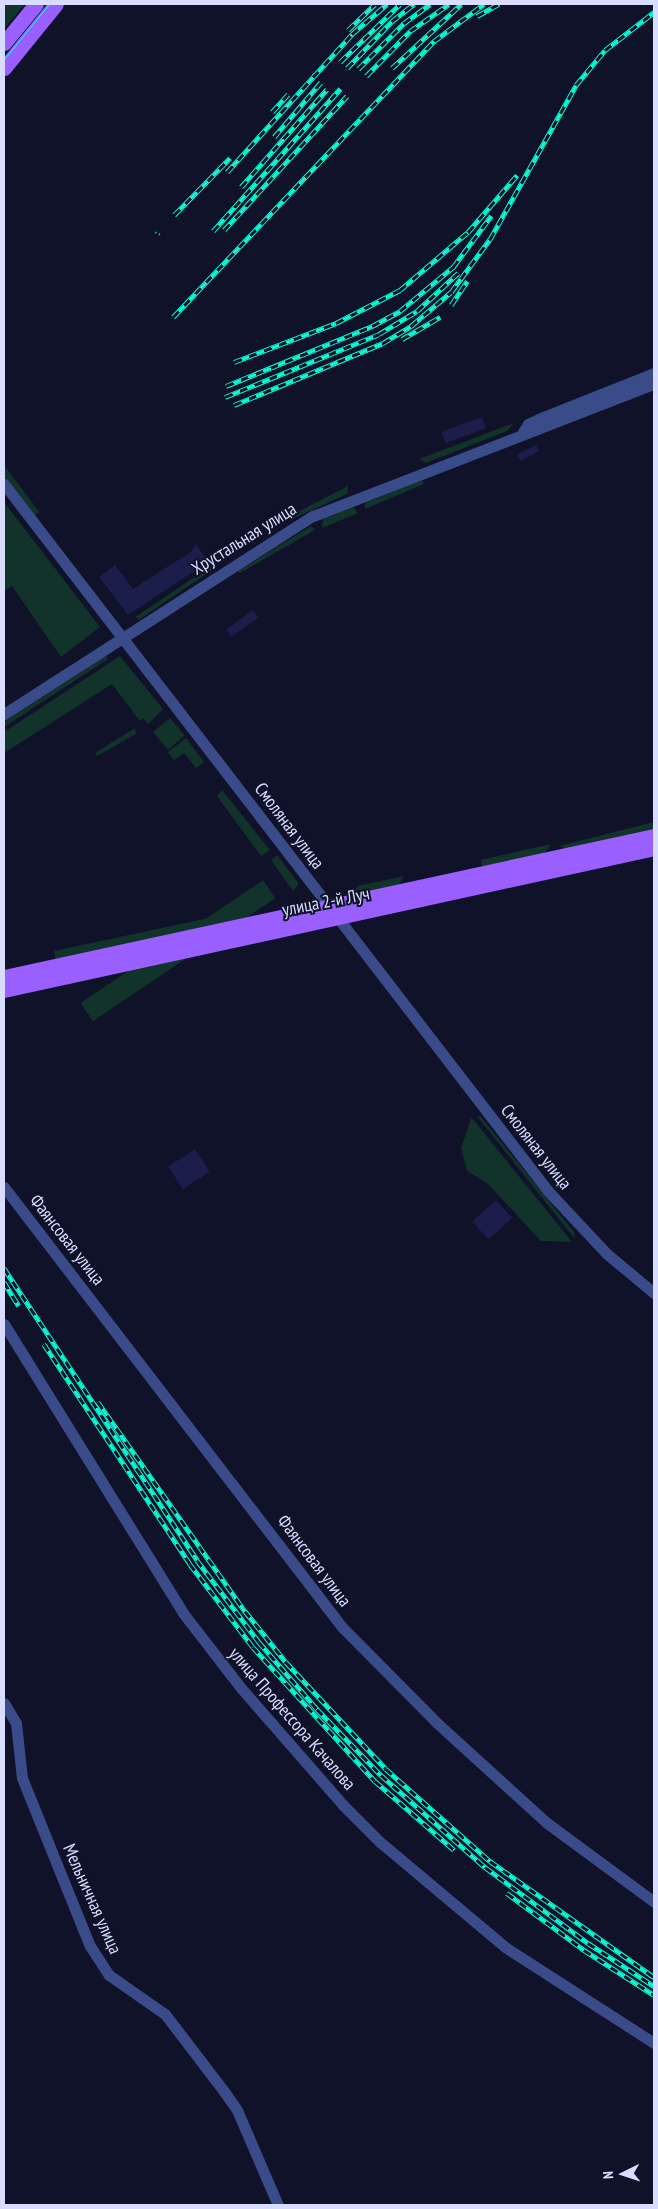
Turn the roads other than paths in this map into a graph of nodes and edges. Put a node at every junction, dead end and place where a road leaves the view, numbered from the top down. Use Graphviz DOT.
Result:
graph roads {
  1 [pos="36,4"];
  2 [pos="56,4"];
  3 [pos="4,43"];
  4 [pos="4,68"];
  5 [pos="654,373"];
  6 [pos="654,384"];
  7 [pos="523,432"];
  8 [pos="4,484"];
  9 [pos="122,637"];
  10 [pos="4,714"];
  11 [pos="654,836"];
  12 [pos="654,848"];
  13 [pos="328,906"];
  14 [pos="338,918"];
  15 [pos="4,977"];
  16 [pos="4,990"];
  17 [pos="4,1187"];
  18 [pos="654,1293"];
  19 [pos="4,1324"];
  20 [pos="4,1703"];
  21 [pos="654,1902"];
  22 [pos="654,2043"];
  23 [pos="278,2205"];
  1 -- 3 [label="main road"];
  2 -- 4 [label="main road"];
  5 -- 7 [label="street, Хрустальная улица"];
  6 -- 7 [label="street, Хрустальная улица"];
  7 -- 9 [label="street, Хрустальная улица"];
  8 -- 9 [label="street, Смоляная улица"];
  9 -- 10 [label="street, Хрустальная улица"];
  9 -- 13 [label="street, Смоляная улица"];
  11 -- 13 [label="main road, улица 2-й Луч"];
  12 -- 14 [label="main road, улица 2-й Луч"];
  13 -- 14 [label="street, Смоляная улица"];
  13 -- 15 [label="main road, улица 2-й Луч"];
  14 -- 16 [label="main road, улица 2-й Луч"];
  14 -- 18 [label="street, Смоляная улица"];
  17 -- 21 [label="street, Фаянсовая улица"];
  19 -- 22 [label="street, улица Профессора Качалова"];
  20 -- 23 [label="street, Мельничная улица"];
}
